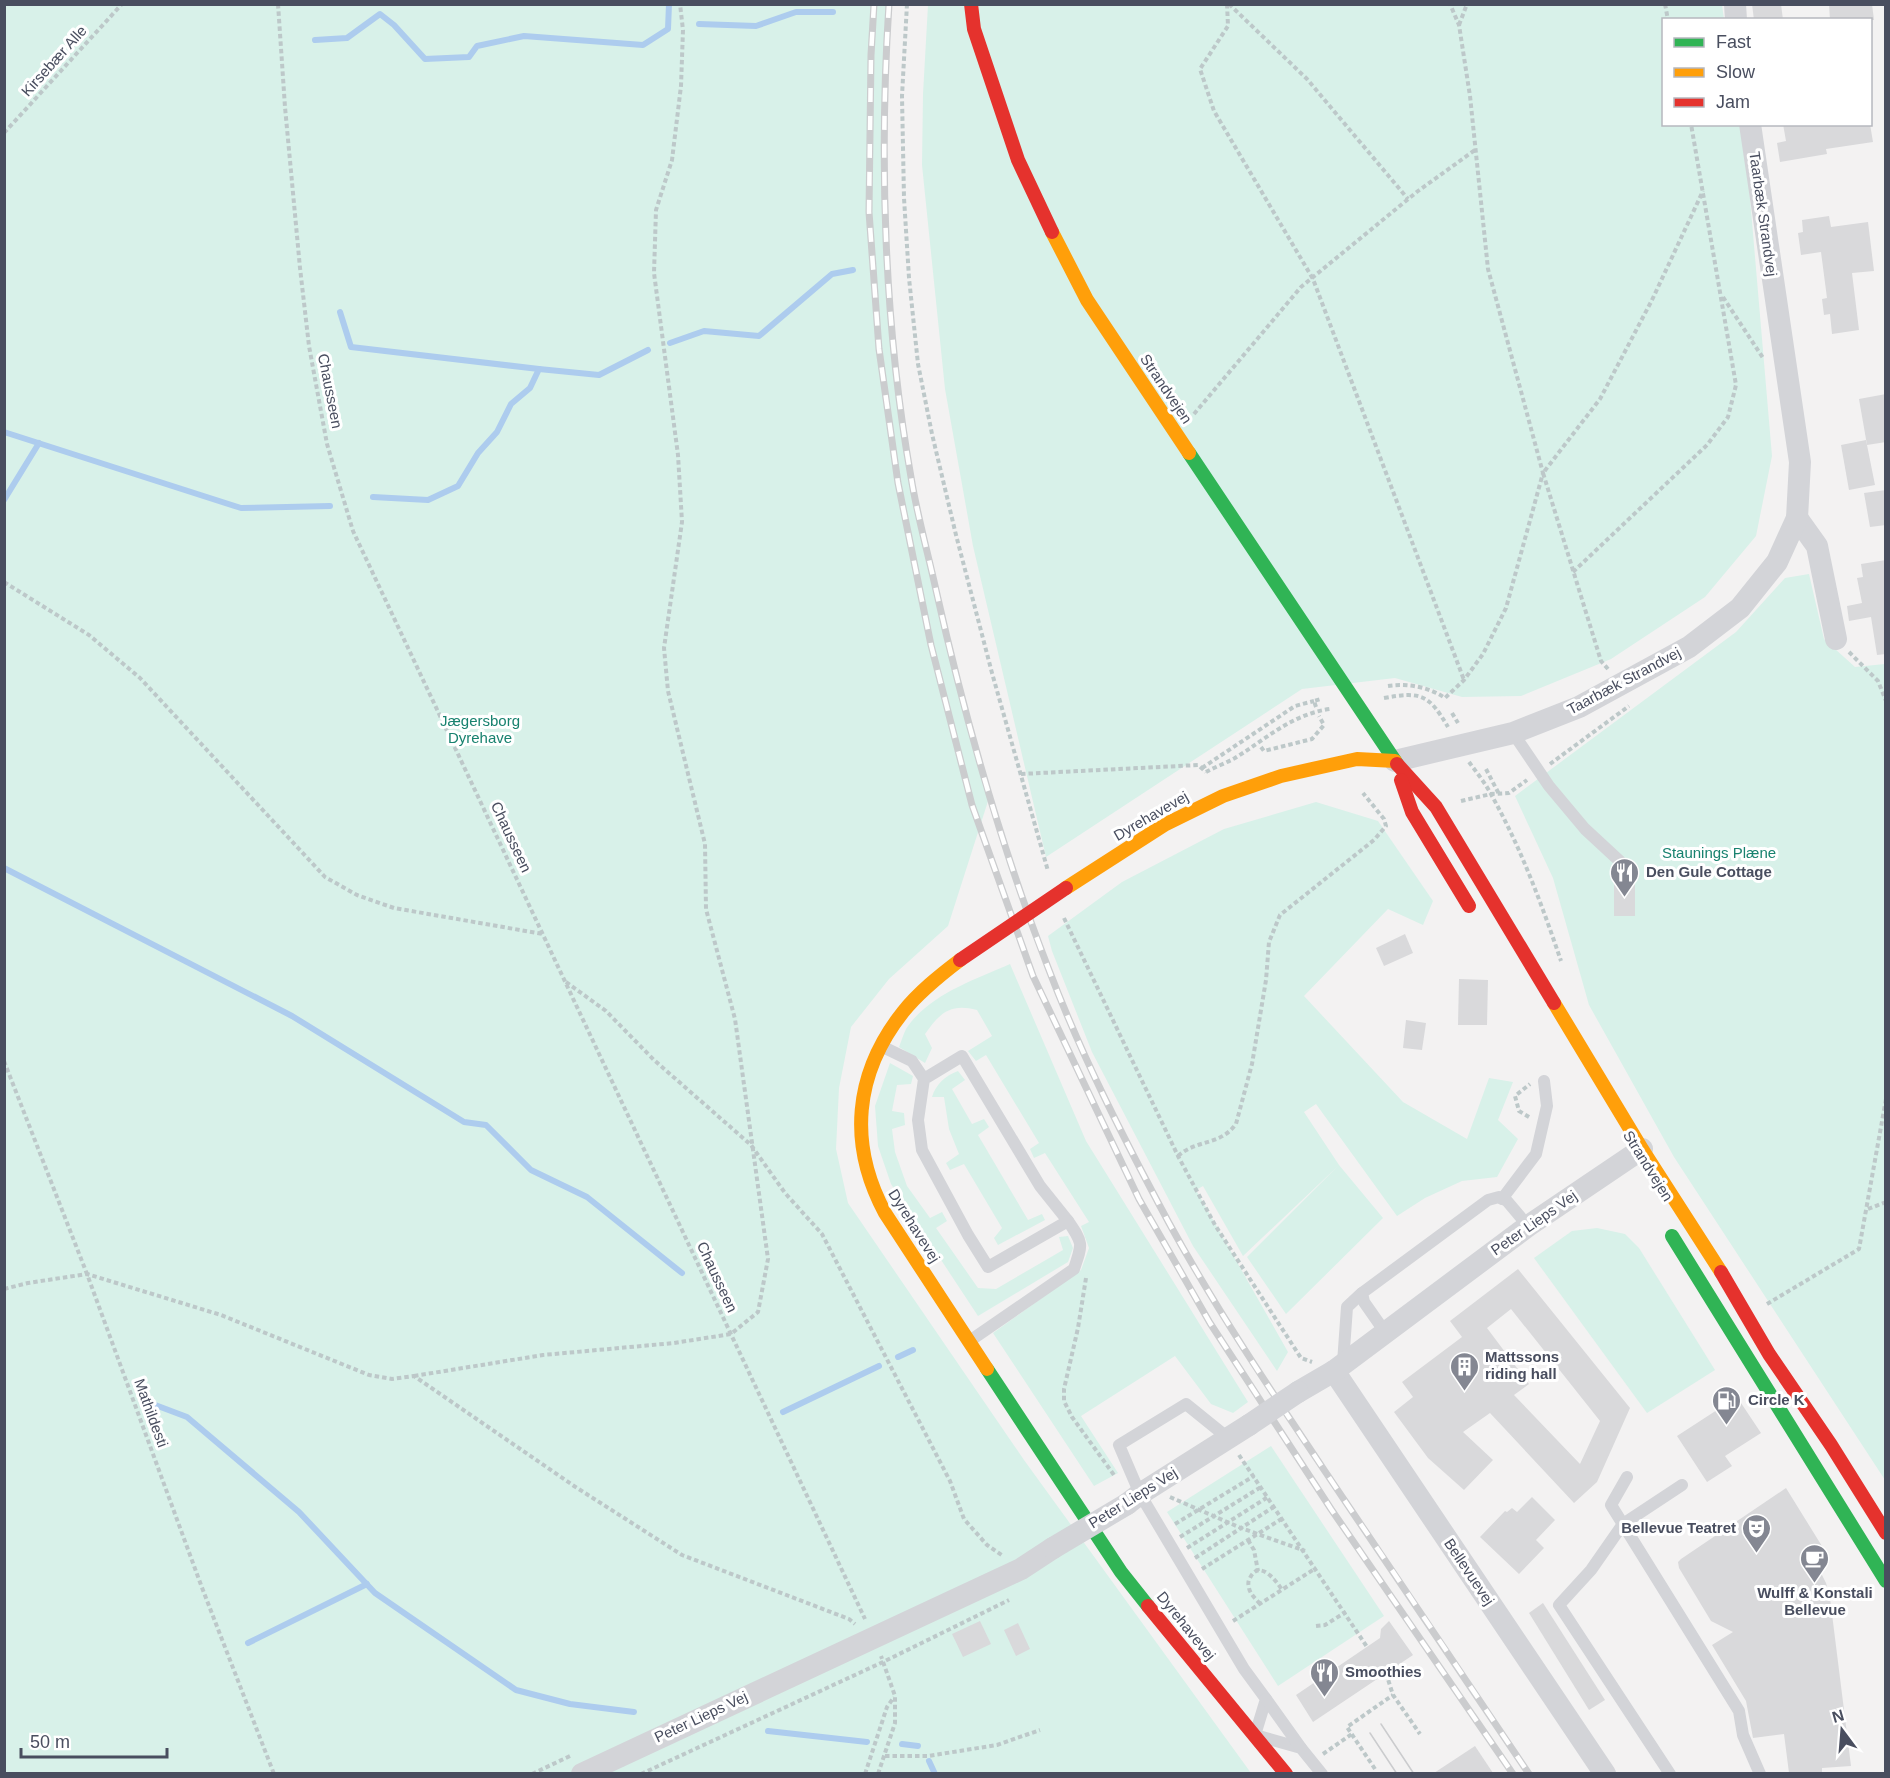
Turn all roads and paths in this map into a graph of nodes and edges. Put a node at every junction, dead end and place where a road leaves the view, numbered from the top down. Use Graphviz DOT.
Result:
graph roads {
  1 [pos="122,4"];
  2 [pos="278,4"];
  3 [pos="680,4"];
  4 [pos="907,4"];
  5 [pos="971,4"];
  6 [pos="1228,4"];
  7 [pos="1450,4"];
  8 [pos="1467,4"];
  9 [pos="1459,25"];
  10 [pos="1691,126"];
  11 [pos="1750,126"];
  12 [pos="4,133"];
  13 [pos="1475,150"];
  14 [pos="1703,191"];
  15 [pos="1408,199"];
  16 [pos="1313,279"];
  17 [pos="1721,294"];
  18 [pos="1786,373"];
  19 [pos="1176,435"];
  20 [pos="1543,473"];
  21 [pos="1797,518"];
  22 [pos="1573,572"];
  23 [pos="4,582"];
  24 [pos="1836,639"];
  25 [pos="1464,680"];
  26 [pos="1388,686"];
  27 [pos="1626,695"];
  28 [pos="1397,696"];
  29 [pos="1322,699"];
  30 [pos="1314,701"];
  31 [pos="1886,701"];
  32 [pos="1316,707"];
  33 [pos="1328,710"];
  34 [pos="1452,713"];
  35 [pos="1319,716"];
  36 [pos="1458,723"];
  37 [pos="1447,725"];
  38 [pos="1513,733"];
  39 [pos="1261,747"];
  40 [pos="1395,761"];
  41 [pos="1486,769"];
  42 [pos="1204,770"];
  43 [pos="1475,771"];
  44 [pos="1539,772"];
  45 [pos="1021,774"];
  46 [pos="1363,793"];
  47 [pos="1491,794"];
  48 [pos="1499,794"];
  49 [pos="1455,803"];
  50 [pos="1625,866"];
  51 [pos="1050,879"];
  52 [pos="1061,909"];
  53 [pos="1478,920"];
  54 [pos="544,934"];
  55 [pos="1563,969"];
  56 [pos="566,982"];
  57 [pos="879,1045"];
  58 [pos="4,1061"];
  59 [pos="924,1080"];
  60 [pos="1539,1081"];
  61 [pos="1886,1099"];
  62 [pos="1543,1124"];
  63 [pos="751,1145"];
  64 [pos="1178,1156"];
  65 [pos="1629,1158"];
  66 [pos="1502,1199"];
  67 [pos="1886,1202"];
  68 [pos="1867,1209"];
  69 [pos="1068,1221"];
  70 [pos="1528,1226"];
  71 [pos="1667,1228"];
  72 [pos="1090,1271"];
  73 [pos="87,1274"];
  74 [pos="4,1290"];
  75 [pos="1362,1293"];
  76 [pos="1748,1315"];
  77 [pos="1385,1332"];
  78 [pos="731,1334"];
  79 [pos="969,1341"];
  80 [pos="1338,1367"];
  81 [pos="414,1376"];
  82 [pos="1228,1438"];
  83 [pos="1831,1445"];
  84 [pos="1811,1459"];
  85 [pos="1254,1476"];
  86 [pos="1627,1477"];
  87 [pos="1682,1485"];
  88 [pos="1262,1487"];
  89 [pos="1138,1495"];
  90 [pos="1268,1497"];
  91 [pos="1275,1506"];
  92 [pos="1200,1510"];
  93 [pos="1212,1516"];
  94 [pos="1283,1518"];
  95 [pos="1227,1522"];
  96 [pos="1623,1524"];
  97 [pos="1240,1528"];
  98 [pos="1886,1533"];
  99 [pos="1257,1534"];
  100 [pos="1166,1538"];
  101 [pos="1248,1540"];
  102 [pos="1305,1551"];
  103 [pos="1183,1566"];
  104 [pos="1316,1568"];
  105 [pos="1021,1569"];
  106 [pos="1258,1571"];
  107 [pos="1886,1581"];
  108 [pos="1282,1590"];
  109 [pos="1012,1599"];
  110 [pos="1260,1604"];
  111 [pos="1346,1612"];
  112 [pos="1240,1617"];
  113 [pos="1316,1626"];
  114 [pos="873,1636"];
  115 [pos="1367,1647"];
  116 [pos="883,1662"];
  117 [pos="1386,1673"];
  118 [pos="1393,1695"];
  119 [pos="895,1696"];
  120 [pos="1266,1699"];
  121 [pos="1040,1731"];
  122 [pos="1352,1734"];
  123 [pos="1420,1734"];
  124 [pos="1255,1735"];
  125 [pos="1302,1748"];
  126 [pos="885,1756"];
  127 [pos="1312,1761"];
  128 [pos="1376,1769"];
  129 [pos="274,1773"];
  130 [pos="582,1773"];
  131 [pos="641,1773"];
  132 [pos="865,1773"];
  133 [pos="878,1773"];
  134 [pos="1286,1773"];
  135 [pos="1322,1773"];
  136 [pos="1605,1773"];
  137 [pos="1670,1773"];
  138 [pos="1760,1773"];
  1 -- 12 [label="path, Kirsebær Alle"];
  2 -- 54 [label="path, Chausseen"];
  3 -- 63 [label="path"];
  4 -- 45 [label="path"];
  5 -- 19 [label="main road, Strandvejen"];
  6 -- 15 [label="path"];
  6 -- 16 [label="path"];
  7 -- 9 [label="path"];
  8 -- 9 [label="path"];
  9 -- 13 [label="path"];
  10 -- 14 [label="path"];
  11 -- 18 [label="street, Taarbæk Strandvej"];
  13 -- 15 [label="path"];
  13 -- 20 [label="path"];
  14 -- 17 [label="path"];
  14 -- 20 [label="path"];
  15 -- 16 [label="path"];
  16 -- 19 [label="path"];
  16 -- 25 [label="path"];
  17 -- 18 [label="path"];
  17 -- 22 [label="path"];
  18 -- 21 [label="street, Taarbæk Strandvej"];
  19 -- 40 [label="main road, Strandvejen"];
  20 -- 22 [label="path"];
  20 -- 25 [label="path"];
  21 -- 24 [label="street"];
  21 -- 27 [label="street, Taarbæk Strandvej"];
  22 -- 27 [label="path"];
  23 -- 54 [label="path"];
  24 -- 31 [label="path"];
  25 -- 26 [label="path"];
  27 -- 38 [label="street, Taarbæk Strandvej"];
  27 -- 44 [label="path"];
  28 -- 37 [label="path"];
  29 -- 30 [label="path"];
  30 -- 32 [label="path"];
  30 -- 42 [label="path"];
  33 -- 42 [label="path"];
  34 -- 36 [label="path"];
  35 -- 39 [label="path"];
  38 -- 40 [label="street, Taarbæk Strandvej"];
  38 -- 44 [label="lane"];
  40 -- 53 [label="main road, Strandvejen"];
  40 -- 57 [label="main road, Dyrehavevej, bridge"];
  40 -- 65 [label="main road, Strandvejen"];
  41 -- 48 [label="path"];
  42 -- 45 [label="path"];
  43 -- 47 [label="path"];
  44 -- 48 [label="path"];
  44 -- 50 [label="lane"];
  45 -- 51 [label="path"];
  46 -- 64 [label="path"];
  47 -- 48 [label="path"];
  47 -- 49 [label="path"];
  47 -- 55 [label="path"];
  52 -- 64 [label="path"];
  54 -- 56 [label="path, Chausseen"];
  56 -- 63 [label="path"];
  56 -- 78 [label="path, Chausseen"];
  57 -- 59 [label="lane"];
  57 -- 79 [label="main road, Dyrehavevej"];
  58 -- 73 [label="path, Mathildesti"];
  59 -- 69 [label="lane"];
  59 -- 69 [label="lane"];
  60 -- 62 [label="lane"];
  60 -- 62 [label="path"];
  61 -- 68 [label="path"];
  62 -- 66 [label="lane"];
  63 -- 78 [label="path"];
  63 -- 105 [label="path"];
  64 -- 80 [label="path"];
  65 -- 70 [label="street, Peter Lieps Vej"];
  65 -- 76 [label="main road, Strandvejen"];
  66 -- 70 [label="lane"];
  66 -- 75 [label="lane"];
  67 -- 68 [label="path"];
  68 -- 76 [label="path"];
  69 -- 79 [label="lane"];
  70 -- 77 [label="street, Peter Lieps Vej"];
  71 -- 84 [label="main road"];
  72 -- 89 [label="path"];
  73 -- 74 [label="path"];
  73 -- 81 [label="path"];
  73 -- 129 [label="path, Mathildesti"];
  75 -- 77 [label="lane"];
  75 -- 80 [label="lane"];
  76 -- 83 [label="main road, Strandvejen"];
  77 -- 80 [label="street, Peter Lieps Vej"];
  78 -- 81 [label="path"];
  78 -- 114 [label="path, Chausseen"];
  79 -- 124 [label="main road, Dyrehavevej"];
  80 -- 82 [label="street, Peter Lieps Vej, bridge"];
  80 -- 136 [label="street, Bellevuevej"];
  81 -- 114 [label="path"];
  82 -- 85 [label="path"];
  82 -- 89 [label="street, Peter Lieps Vej"];
  82 -- 89 [label="lane"];
  83 -- 84 [label="lane"];
  83 -- 98 [label="main road, Strandvejen"];
  84 -- 107 [label="main road"];
  85 -- 88 [label="path"];
  85 -- 92 [label="path"];
  86 -- 96 [label="lane"];
  87 -- 96 [label="lane"];
  88 -- 90 [label="path"];
  88 -- 93 [label="path"];
  89 -- 92 [label="path"];
  89 -- 100 [label="lane"];
  89 -- 105 [label="street, Peter Lieps Vej, bridge"];
  90 -- 91 [label="path"];
  90 -- 95 [label="path"];
  91 -- 94 [label="path"];
  91 -- 97 [label="path"];
  92 -- 93 [label="path"];
  92 -- 100 [label="path"];
  93 -- 95 [label="path"];
  93 -- 100 [label="path"];
  94 -- 99 [label="path"];
  94 -- 102 [label="path"];
  95 -- 97 [label="path"];
  95 -- 103 [label="path"];
  96 -- 137 [label="lane"];
  96 -- 138 [label="lane"];
  97 -- 99 [label="path"];
  97 -- 103 [label="path"];
  99 -- 101 [label="path"];
  99 -- 102 [label="path"];
  100 -- 103 [label="lane"];
  101 -- 103 [label="path"];
  101 -- 106 [label="path"];
  102 -- 104 [label="path"];
  103 -- 120 [label="lane"];
  104 -- 108 [label="path"];
  104 -- 111 [label="path"];
  105 -- 114 [label="street, Peter Lieps Vej"];
  106 -- 108 [label="path"];
  106 -- 110 [label="path"];
  108 -- 110 [label="path"];
  109 -- 116 [label="path"];
  110 -- 112 [label="path"];
  111 -- 113 [label="path"];
  111 -- 115 [label="path"];
  114 -- 116 [label="path, Chausseen"];
  114 -- 130 [label="street, Peter Lieps Vej"];
  116 -- 119 [label="path, Chausseen"];
  116 -- 131 [label="path"];
  117 -- 118 [label="path"];
  118 -- 122 [label="path"];
  118 -- 123 [label="path"];
  119 -- 126 [label="path"];
  119 -- 132 [label="path"];
  120 -- 124 [label="lane"];
  120 -- 125 [label="lane"];
  121 -- 126 [label="path"];
  122 -- 127 [label="path"];
  122 -- 128 [label="path"];
  124 -- 125 [label="lane"];
  124 -- 134 [label="main road, Dyrehavevej"];
  125 -- 127 [label="lane"];
  126 -- 133 [label="path"];
  127 -- 135 [label="lane"];
}
